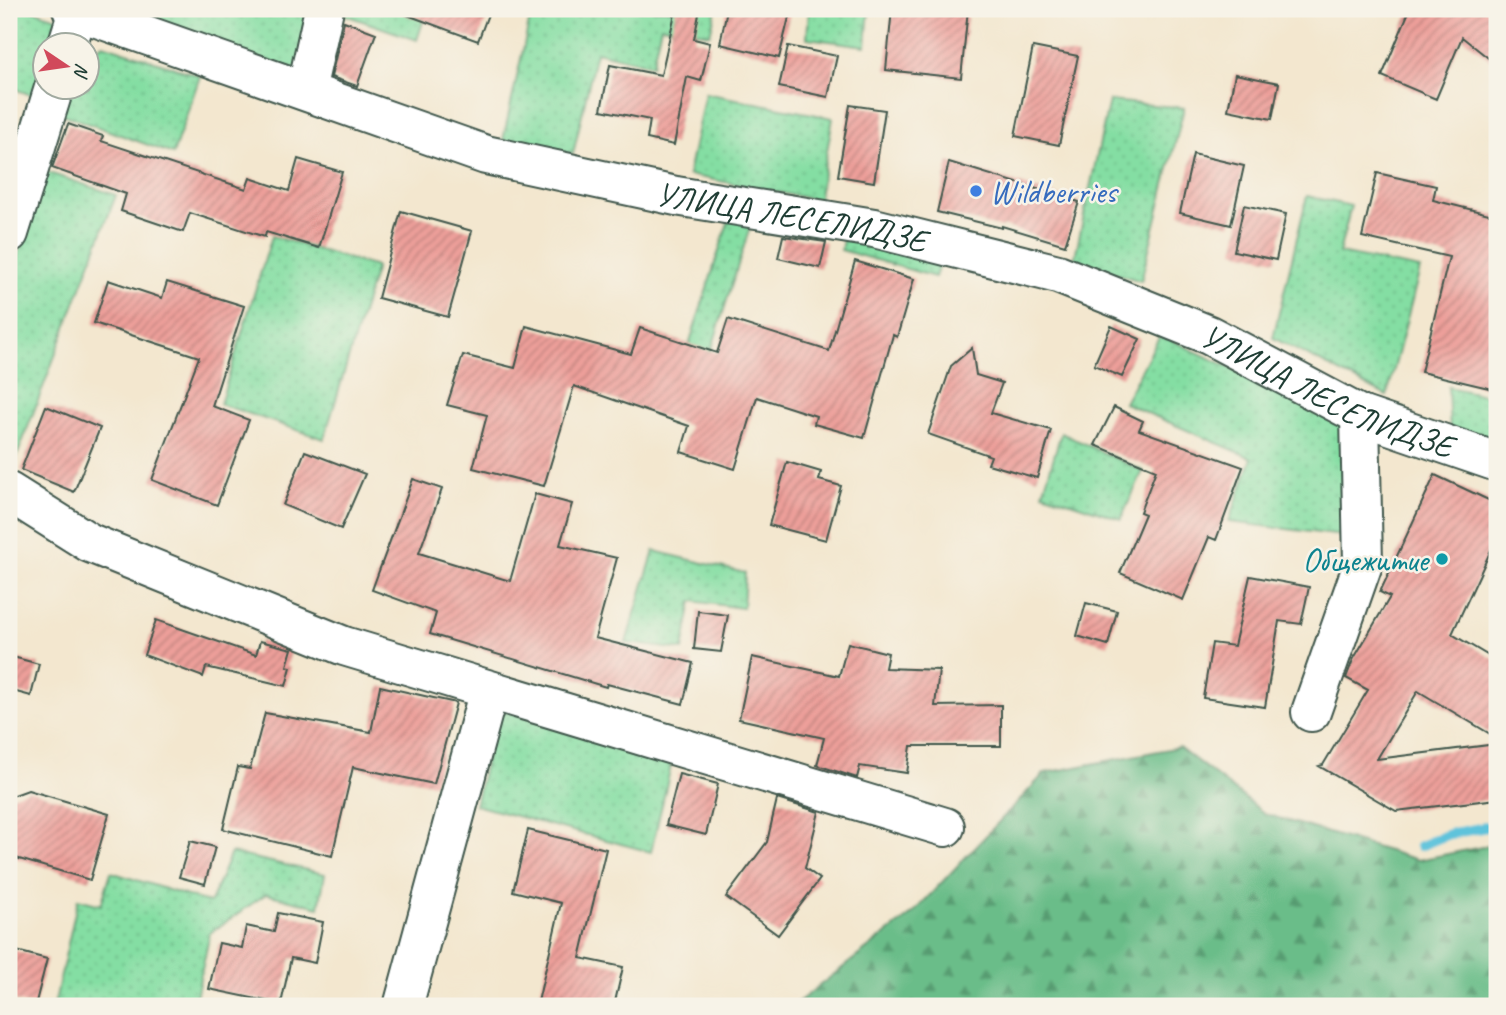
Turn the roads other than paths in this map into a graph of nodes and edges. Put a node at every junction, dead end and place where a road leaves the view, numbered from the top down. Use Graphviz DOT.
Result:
graph roads {
  1 [pos="324,9"];
  2 [pos="72,22"];
  3 [pos="306,92"];
  4 [pos="50,102"];
  5 [pos="9,233"];
  6 [pos="1360,415"];
  7 [pos="1497,463"];
  8 [pos="9,492"];
  9 [pos="489,690"];
  10 [pos="1311,712"];
  11 [pos="946,827"];
  12 [pos="404,1003"];
  1 -- 3 [label="street"];
  2 -- 3 [label="street, УЛИЦА ЛЕСЕЛИДЗЕ"];
  3 -- 6 [label="street, УЛИЦА ЛЕСЕЛИДЗЕ"];
  4 -- 5 [label="street"];
  6 -- 7 [label="street, УЛИЦА ЛЕСЕЛИДЗЕ"];
  6 -- 10 [label="street"];
  8 -- 9 [label="street"];
  9 -- 11 [label="street"];
  9 -- 12 [label="street"];
}
